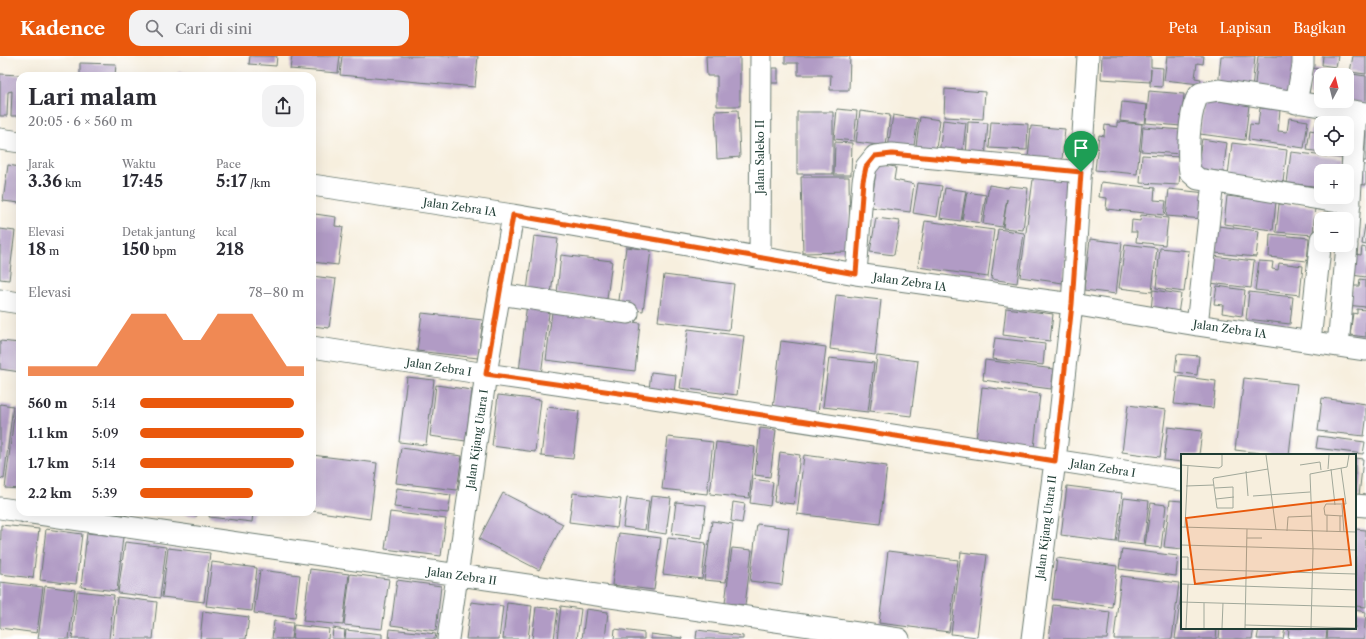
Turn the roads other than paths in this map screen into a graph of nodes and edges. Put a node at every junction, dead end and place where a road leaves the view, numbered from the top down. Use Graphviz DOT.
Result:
graph roads {
  1 [pos="761,56"];
  2 [pos="1088,56"];
  3 [pos="1304,56"];
  4 [pos="1296,103"];
  5 [pos="1361,113"];
  6 [pos="0,139"];
  7 [pos="16,141"];
  8 [pos="1354,171"];
  9 [pos="1081,172"];
  10 [pos="1213,182"];
  11 [pos="316,186"];
  12 [pos="1350,204"];
  13 [pos="1324,210"];
  14 [pos="1349,212"];
  15 [pos="513,215"];
  16 [pos="1320,252"];
  17 [pos="1346,252"];
  18 [pos="760,258"];
  19 [pos="856,274"];
  20 [pos="499,294"];
  21 [pos="0,300"];
  22 [pos="16,302"];
  23 [pos="1072,304"];
  24 [pos="628,313"];
  25 [pos="1197,325"];
  26 [pos="1310,341"];
  27 [pos="1338,346"];
  28 [pos="316,348"];
  29 [pos="1366,350"];
  30 [pos="486,374"];
  31 [pos="1055,461"];
  32 [pos="1181,480"];
  33 [pos="1356,505"];
  34 [pos="1366,506"];
  35 [pos="0,508"];
  36 [pos="16,510"];
  37 [pos="52,516"];
  38 [pos="458,575"];
  39 [pos="448,639"];
  40 [pos="899,639"];
  41 [pos="1032,639"];
  1 -- 18 [label="street, Jalan Saleko II"];
  2 -- 9 [label="street, Jalan Kijang Utara II"];
  3 -- 4 [label="street"];
  4 -- 5 [label="street"];
  4 -- 10 [label="street"];
  5 -- 8 [label="street"];
  6 -- 7 [label="street"];
  9 -- 19 [label="street"];
  9 -- 23 [label="street, Jalan Kijang Utara II"];
  10 -- 13 [label="street"];
  10 -- 25 [label="street"];
  11 -- 15 [label="street, Jalan Zebra IA"];
  12 -- 13 [label="street"];
  12 -- 14 [label="street"];
  15 -- 18 [label="street, Jalan Zebra IA"];
  15 -- 20 [label="street, Jalan Kijang Utara I"];
  16 -- 26 [label="street"];
  17 -- 27 [label="street"];
  18 -- 19 [label="street, Jalan Zebra IA"];
  19 -- 23 [label="street, Jalan Zebra IA"];
  20 -- 24 [label="street"];
  20 -- 30 [label="street, Jalan Kijang Utara I"];
  21 -- 22 [label="street"];
  23 -- 25 [label="street, Jalan Zebra IA"];
  23 -- 31 [label="street, Jalan Kijang Utara II"];
  25 -- 26 [label="street, Jalan Zebra IA"];
  26 -- 27 [label="street, Jalan Zebra IA"];
  27 -- 29 [label="street, Jalan Zebra IA"];
  28 -- 30 [label="street, Jalan Zebra I"];
  30 -- 31 [label="street, Jalan Zebra I"];
  30 -- 38 [label="street, Jalan Kijang Utara I"];
  31 -- 32 [label="street, Jalan Zebra I"];
  31 -- 41 [label="street, Jalan Kijang Utara II"];
  33 -- 34 [label="street"];
  35 -- 36 [label="street"];
  37 -- 38 [label="street, Jalan Zebra II"];
  38 -- 39 [label="street, Jalan Kijang Utara I"];
  38 -- 40 [label="street, Jalan Zebra II"];
}
